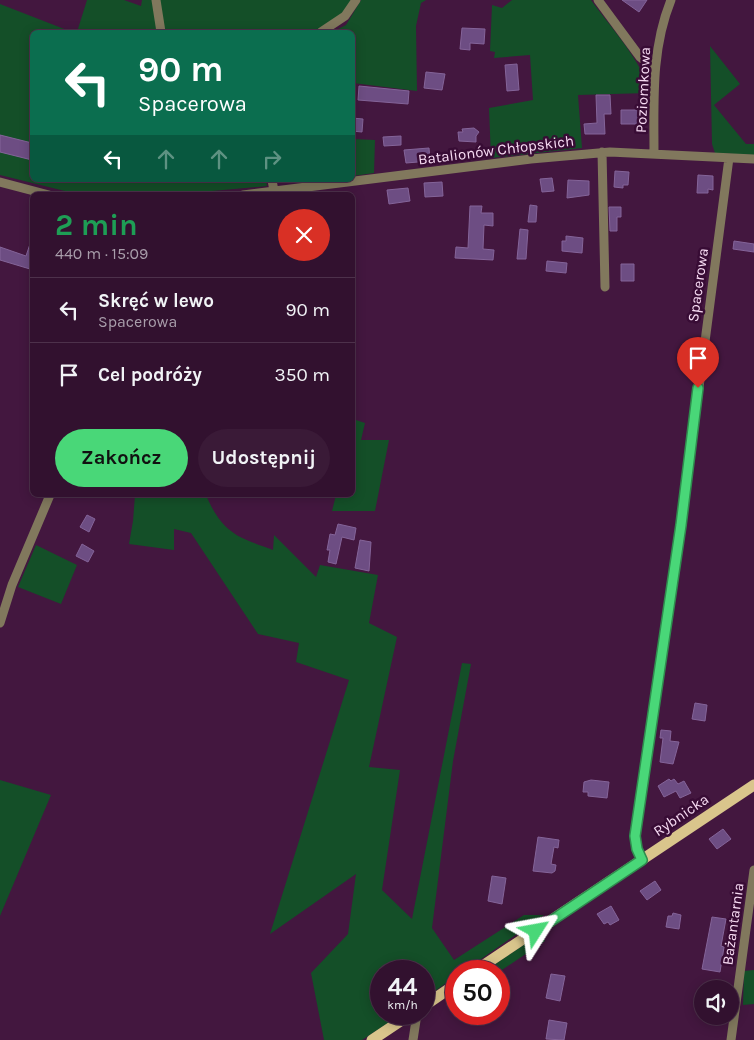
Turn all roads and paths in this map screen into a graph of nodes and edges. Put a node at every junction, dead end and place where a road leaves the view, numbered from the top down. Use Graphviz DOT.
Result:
graph roads {
  1 [pos="156,0"];
  2 [pos="356,0"];
  3 [pos="598,0"];
  4 [pos="671,0"];
  5 [pos="161,30"];
  6 [pos="324,30"];
  7 [pos="655,69"];
  8 [pos="602,152"];
  9 [pos="654,153"];
  10 [pos="729,158"];
  11 [pos="754,159"];
  12 [pos="355,181"];
  13 [pos="0,182"];
  14 [pos="272,182"];
  15 [pos="346,182"];
  16 [pos="274,191"];
  17 [pos="38,192"];
  18 [pos="266,192"];
  19 [pos="605,287"];
  20 [pos="49,497"];
  21 [pos="0,623"];
  22 [pos="754,785"];
  23 [pos="642,860"];
  24 [pos="754,870"];
  25 [pos="492,960"];
  26 [pos="395,1025"];
  27 [pos="415,1025"];
  28 [pos="372,1040"];
  29 [pos="413,1040"];
  30 [pos="731,1040"];
  1 -- 5 [label="street"];
  2 -- 6 [label="street"];
  3 -- 7 [label="street"];
  4 -- 7 [label="street, Poziomkowa"];
  7 -- 9 [label="street, Poziomkowa"];
  8 -- 9 [label="street, Batalionów Chłopskich"];
  8 -- 12 [label="street, Batalionów Chłopskich"];
  8 -- 19 [label="street"];
  9 -- 10 [label="street, Batalionów Chłopskich"];
  10 -- 11 [label="street, Batalionów Chłopskich"];
  10 -- 23 [label="street, Spacerowa"];
  13 -- 17 [label="street"];
  14 -- 16 [label="street"];
  15 -- 16 [label="street, Batalionów Chłopskich"];
  16 -- 18 [label="street, Batalionów Chłopskich"];
  20 -- 21 [label="street"];
  22 -- 23 [label="main road, Rybnicka"];
  23 -- 25 [label="main road, Rybnicka"];
  24 -- 30 [label="street, Bażantarnia"];
  26 -- 28 [label="main road"];
  27 -- 29 [label="street"];
}
